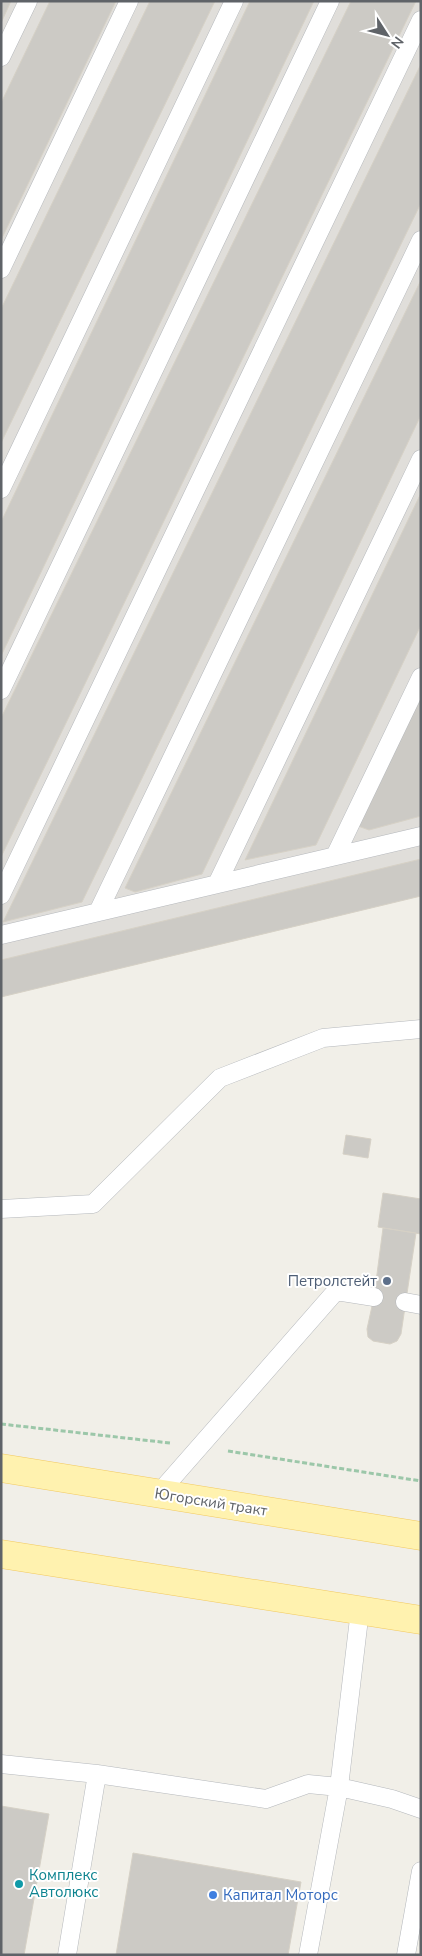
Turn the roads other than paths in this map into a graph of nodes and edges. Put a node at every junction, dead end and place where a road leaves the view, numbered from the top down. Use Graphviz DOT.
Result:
graph roads {
  1 [pos="28,1"];
  2 [pos="129,1"];
  3 [pos="234,1"];
  4 [pos="330,1"];
  5 [pos="421,20"];
  6 [pos="1,57"];
  7 [pos="421,240"];
  8 [pos="1,269"];
  9 [pos="421,459"];
  10 [pos="1,488"];
  11 [pos="421,677"];
  12 [pos="1,690"];
  13 [pos="421,836"];
  14 [pos="335,856"];
  15 [pos="217,884"];
  16 [pos="1,895"];
  17 [pos="98,912"];
  18 [pos="1,935"];
  19 [pos="421,1029"];
  20 [pos="1,1209"];
  21 [pos="374,1297"];
  22 [pos="1,1468"];
  23 [pos="159,1493"];
  24 [pos="421,1536"];
  25 [pos="1,1554"];
  26 [pos="360,1610"];
  27 [pos="421,1620"];
  28 [pos="1,1764"];
  29 [pos="97,1774"];
  30 [pos="339,1787"];
  31 [pos="421,1810"];
  32 [pos="421,1871"];
  33 [pos="67,1955"];
  34 [pos="308,1955"];
  35 [pos="406,1955"];
  1 -- 6 [label="lane"];
  2 -- 8 [label="lane"];
  3 -- 10 [label="lane"];
  4 -- 12 [label="lane"];
  5 -- 16 [label="lane"];
  7 -- 17 [label="lane"];
  9 -- 15 [label="lane"];
  11 -- 14 [label="lane"];
  13 -- 14 [label="lane"];
  14 -- 15 [label="lane"];
  15 -- 17 [label="lane"];
  17 -- 18 [label="lane"];
  19 -- 20 [label="lane"];
  21 -- 23 [label="lane"];
  22 -- 23 [label="main road, Югорский тракт"];
  23 -- 24 [label="main road, Югорский тракт"];
  25 -- 26 [label="main road"];
  26 -- 27 [label="main road"];
  26 -- 30 [label="lane"];
  28 -- 29 [label="lane"];
  29 -- 30 [label="lane"];
  29 -- 33 [label="lane"];
  30 -- 31 [label="lane"];
  30 -- 34 [label="lane"];
  32 -- 35 [label="lane"];
}
